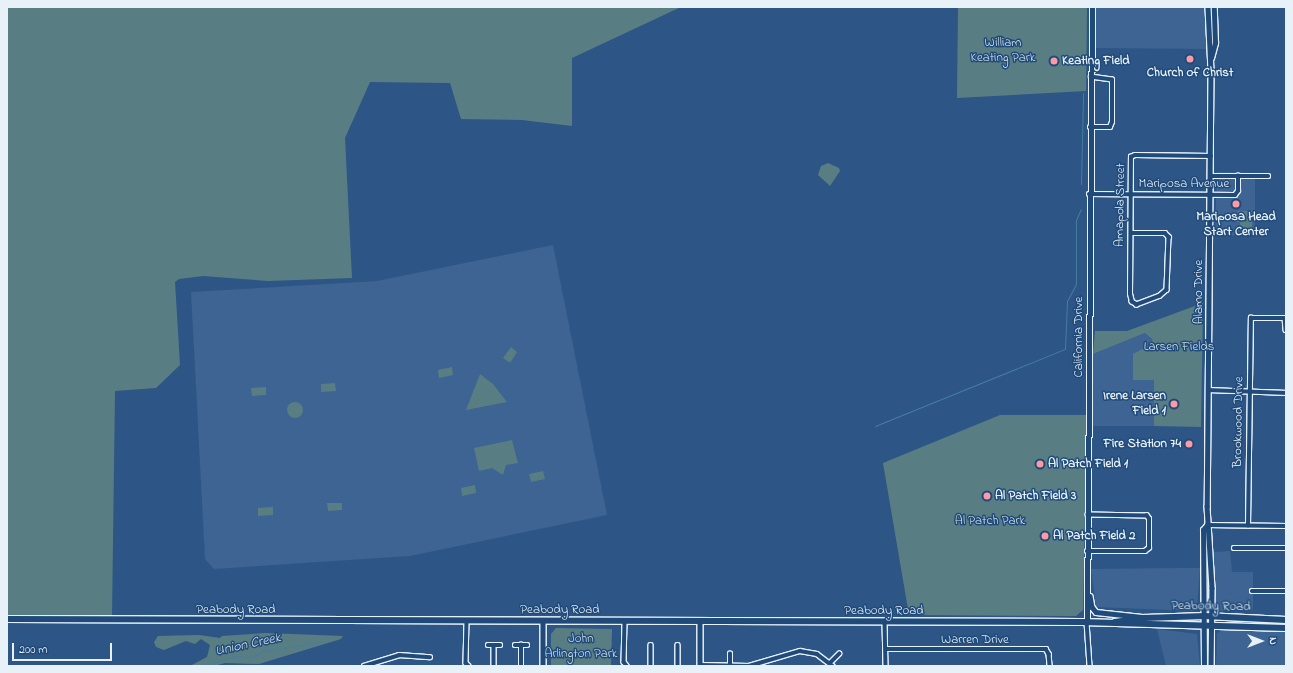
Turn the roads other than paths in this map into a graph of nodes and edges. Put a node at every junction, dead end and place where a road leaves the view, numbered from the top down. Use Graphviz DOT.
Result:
graph roads {
  1 [pos="1092,7"];
  2 [pos="1214,7"];
  3 [pos="1208,9"];
  4 [pos="1214,51"];
  5 [pos="1211,58"];
  6 [pos="1091,77"];
  7 [pos="1090,127"];
  8 [pos="1210,156"];
  9 [pos="1210,176"];
  10 [pos="1238,176"];
  11 [pos="1268,176"];
  12 [pos="1089,194"];
  13 [pos="1131,194"];
  14 [pos="1210,194"];
  15 [pos="1131,233"];
  16 [pos="1286,318"];
  17 [pos="1286,330"];
  18 [pos="1209,390"];
  19 [pos="1250,390"];
  20 [pos="1286,393"];
  21 [pos="1088,515"];
  22 [pos="1207,525"];
  23 [pos="1248,526"];
  24 [pos="1286,526"];
  25 [pos="1234,548"];
  26 [pos="1286,548"];
  27 [pos="1087,551"];
  28 [pos="1088,575"];
  29 [pos="1252,591"];
  30 [pos="1286,592"];
  31 [pos="1205,616"];
  32 [pos="1212,617"];
  33 [pos="1144,618"];
  34 [pos="7,619"];
  35 [pos="1286,620"];
  36 [pos="467,621"];
  37 [pos="543,621"];
  38 [pos="700,621"];
  39 [pos="625,622"];
  40 [pos="885,622"];
  41 [pos="1087,622"];
  42 [pos="1112,622"];
  43 [pos="1205,626"];
  44 [pos="1212,626"];
  45 [pos="1286,628"];
  46 [pos="488,645"];
  47 [pos="494,645"];
  48 [pos="500,645"];
  49 [pos="515,645"];
  50 [pos="521,645"];
  51 [pos="527,645"];
  52 [pos="651,645"];
  53 [pos="678,645"];
  54 [pos="887,649"];
  55 [pos="730,654"];
  56 [pos="839,654"];
  57 [pos="430,657"];
  58 [pos="832,664"];
  59 [pos="371,665"];
  60 [pos="730,665"];
  61 [pos="364,666"];
  62 [pos="469,666"];
  63 [pos="494,666"];
  64 [pos="521,666"];
  65 [pos="543,666"];
  66 [pos="626,666"];
  67 [pos="651,666"];
  68 [pos="678,666"];
  69 [pos="700,666"];
  70 [pos="886,666"];
  71 [pos="1050,666"];
  72 [pos="1090,666"];
  73 [pos="1204,666"];
  74 [pos="1211,666"];
  1 -- 6 [label="main road, California Drive"];
  2 -- 4 [label="main road, Alamo Drive"];
  3 -- 4 [label="main road"];
  3 -- 5 [label="main road, Alamo Drive"];
  4 -- 5 [label="main road, Alamo Drive"];
  5 -- 8 [label="main road, Alamo Drive"];
  6 -- 7 [label="main road, California Drive"];
  6 -- 7 [label="street"];
  7 -- 12 [label="main road, California Drive"];
  8 -- 9 [label="main road, Alamo Drive"];
  8 -- 13 [label="street, Amapola Street"];
  9 -- 10 [label="street"];
  9 -- 14 [label="main road, Alamo Drive"];
  10 -- 11 [label="street"];
  10 -- 14 [label="street, Mariposa Avenue"];
  12 -- 13 [label="street, Mariposa Avenue"];
  12 -- 21 [label="main road, California Drive"];
  13 -- 14 [label="street, Mariposa Avenue"];
  13 -- 15 [label="street, Amapola Street"];
  14 -- 18 [label="main road, Alamo Drive"];
  15 -- 15 [label="street, Amapola Street"];
  16 -- 17 [label="street"];
  16 -- 19 [label="street, Brookwood Drive"];
  18 -- 19 [label="street"];
  18 -- 22 [label="main road, Alamo Drive"];
  19 -- 20 [label="street"];
  19 -- 23 [label="street, Brookwood Drive"];
  21 -- 27 [label="main road, California Drive"];
  21 -- 27 [label="street"];
  22 -- 23 [label="street"];
  22 -- 31 [label="main road, Alamo Drive"];
  22 -- 32 [label="main road, Alamo Drive"];
  23 -- 24 [label="street"];
  25 -- 26 [label="street"];
  27 -- 28 [label="main road, California Drive"];
  28 -- 33 [label="main road"];
  28 -- 41 [label="main road, California Drive"];
  29 -- 30 [label="street"];
  31 -- 32 [label="main road, Peabody Road"];
  31 -- 33 [label="main road, Peabody Road"];
  31 -- 43 [label="main road, Alamo Drive"];
  32 -- 35 [label="main road, Peabody Road"];
  32 -- 44 [label="main road, Alamo Drive"];
  33 -- 42 [label="main road, Peabody Road"];
  34 -- 36 [label="main road, Peabody Road"];
  36 -- 37 [label="main road, Peabody Road"];
  36 -- 62 [label="street"];
  37 -- 39 [label="main road, Peabody Road"];
  37 -- 65 [label="main road"];
  38 -- 39 [label="main road, Peabody Road"];
  38 -- 40 [label="main road, Peabody Road"];
  38 -- 69 [label="main road"];
  39 -- 66 [label="street"];
  40 -- 41 [label="main road, Peabody Road"];
  40 -- 54 [label="street"];
  41 -- 42 [label="main road, Peabody Road"];
  41 -- 72 [label="street, California Drive"];
  42 -- 43 [label="main road, Peabody Road"];
  43 -- 44 [label="main road, Peabody Road"];
  43 -- 73 [label="main road, Alamo Drive"];
  44 -- 45 [label="main road, Peabody Road"];
  44 -- 74 [label="main road, Alamo Drive"];
  46 -- 47 [label="street"];
  47 -- 48 [label="street"];
  47 -- 63 [label="street"];
  49 -- 50 [label="street"];
  50 -- 51 [label="street"];
  50 -- 64 [label="street"];
  52 -- 67 [label="street"];
  53 -- 68 [label="street"];
  54 -- 70 [label="street"];
  54 -- 71 [label="street, Warren Drive"];
  55 -- 60 [label="street"];
  56 -- 58 [label="street"];
  57 -- 59 [label="street"];
  58 -- 60 [label="street"];
  59 -- 61 [label="street"];
  60 -- 69 [label="street"];
}
